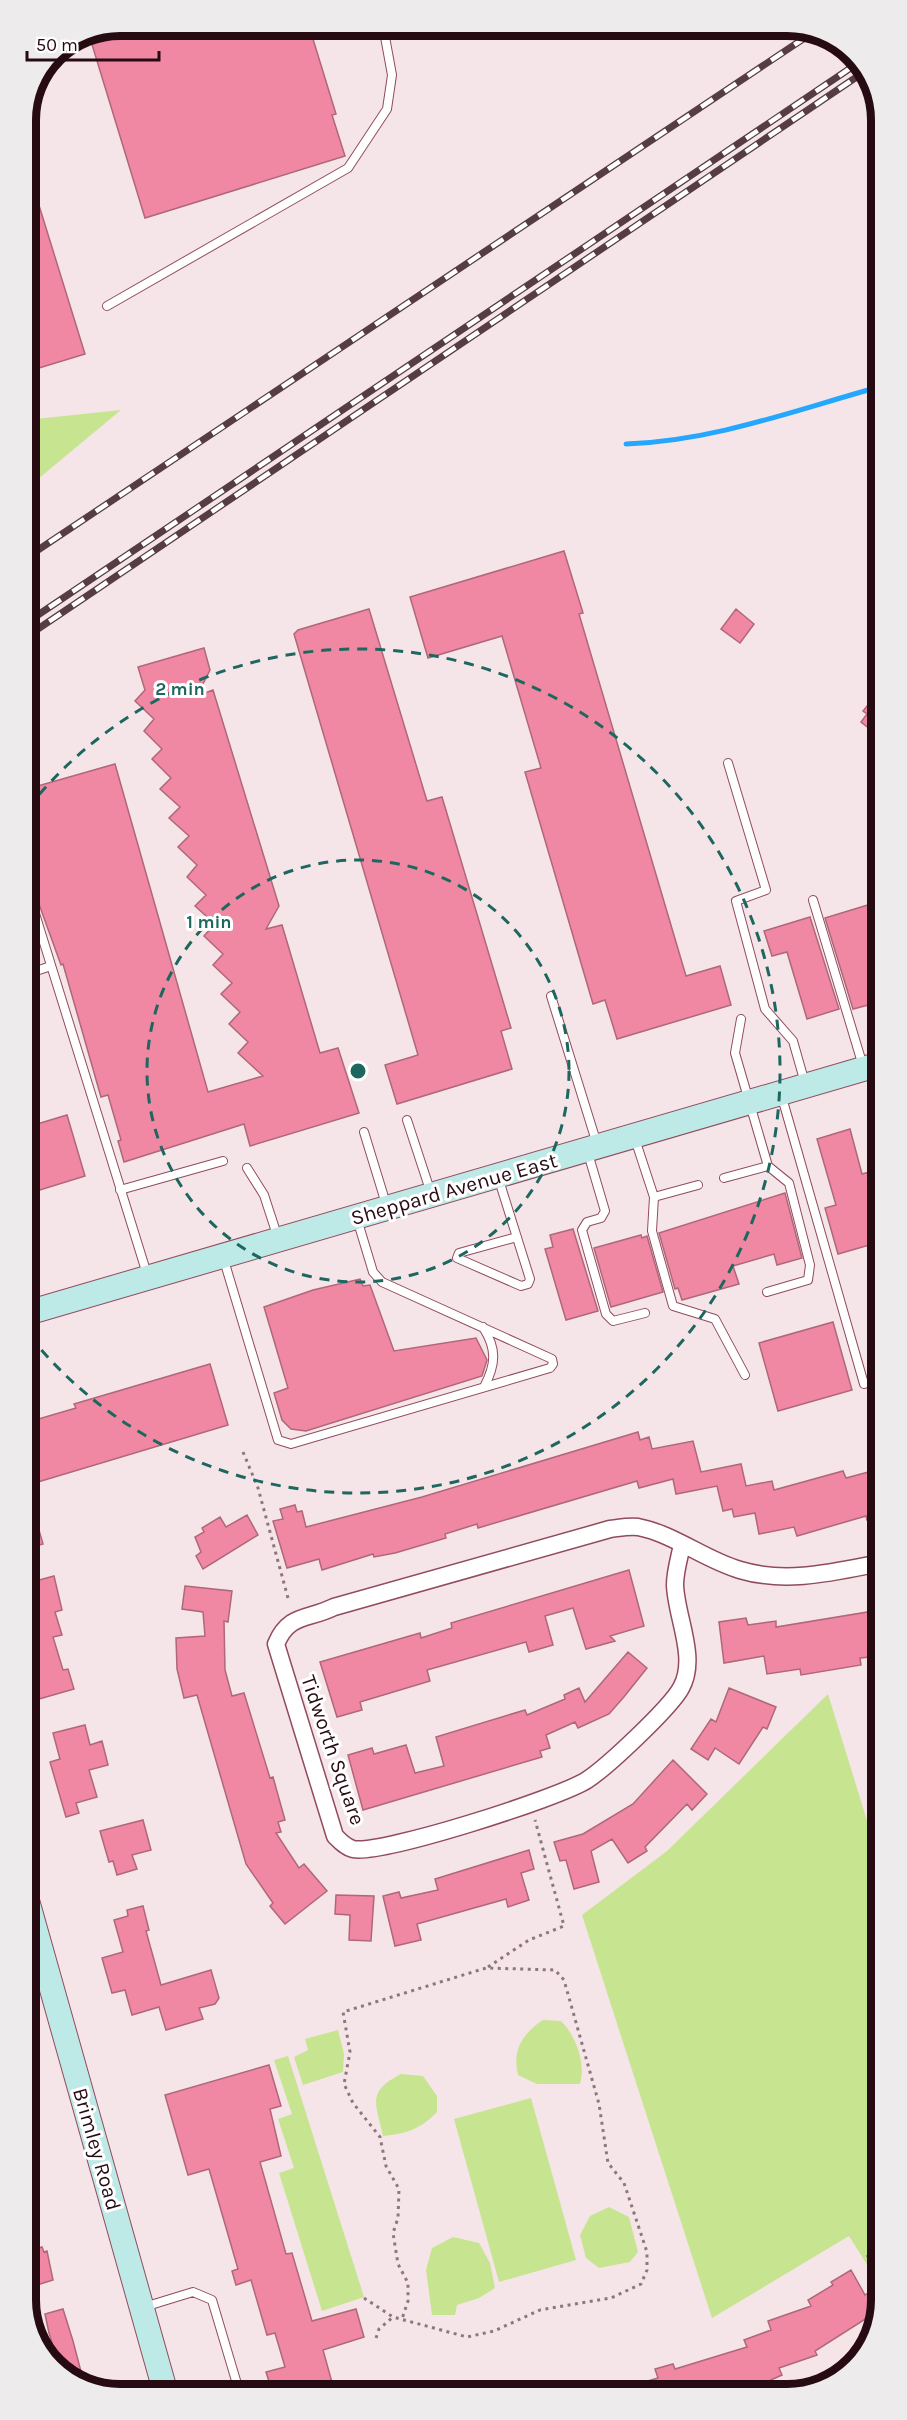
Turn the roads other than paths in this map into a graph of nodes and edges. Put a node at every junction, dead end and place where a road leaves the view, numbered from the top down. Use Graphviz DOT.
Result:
graph roads {
  1 [pos="385,36"];
  2 [pos="107,306"];
  3 [pos="728,763"];
  4 [pos="813,900"];
  5 [pos="36,917"];
  6 [pos="51,966"];
  7 [pos="36,971"];
  8 [pos="551,996"];
  9 [pos="741,1019"];
  10 [pos="871,1064"];
  11 [pos="871,1067"];
  12 [pos="806,1086"];
  13 [pos="781,1093"];
  14 [pos="751,1102"];
  15 [pos="406,1120"];
  16 [pos="364,1132"];
  17 [pos="634,1136"];
  18 [pos="592,1148"];
  19 [pos="223,1161"];
  20 [pos="768,1166"];
  21 [pos="247,1168"];
  22 [pos="498,1176"];
  23 [pos="724,1178"];
  24 [pos="698,1185"];
  25 [pos="120,1190"];
  26 [pos="432,1195"];
  27 [pos="654,1197"];
  28 [pos="387,1208"];
  29 [pos="357,1217"];
  30 [pos="517,1237"];
  31 [pos="279,1240"];
  32 [pos="222,1256"];
  33 [pos="148,1278"];
  34 [pos="767,1292"];
  35 [pos="36,1307"];
  36 [pos="645,1313"];
  37 [pos="483,1327"];
  38 [pos="745,1375"];
  39 [pos="871,1382"];
  40 [pos="484,1387"];
  41 [pos="682,1545"];
  42 [pos="871,1565"];
  43 [pos="36,1932"];
  44 [pos="142,2308"];
  45 [pos="163,2384"];
  46 [pos="237,2384"];
  1 -- 2 [label="lane"];
  3 -- 12 [label="lane"];
  4 -- 10 [label="lane"];
  5 -- 6 [label="lane"];
  6 -- 7 [label="lane"];
  6 -- 25 [label="lane"];
  8 -- 18 [label="lane"];
  9 -- 14 [label="lane"];
  11 -- 12 [label="main road, Sheppard Avenue East"];
  12 -- 13 [label="main road, Sheppard Avenue East"];
  13 -- 14 [label="main road, Sheppard Avenue East"];
  13 -- 39 [label="lane"];
  14 -- 17 [label="main road, Sheppard Avenue East"];
  14 -- 20 [label="lane"];
  15 -- 26 [label="lane"];
  16 -- 28 [label="lane"];
  17 -- 18 [label="main road, Sheppard Avenue East"];
  17 -- 27 [label="lane"];
  18 -- 22 [label="main road, Sheppard Avenue East"];
  18 -- 36 [label="lane"];
  19 -- 25 [label="lane"];
  20 -- 23 [label="lane"];
  20 -- 34 [label="lane"];
  21 -- 31 [label="lane"];
  22 -- 26 [label="main road, Sheppard Avenue East"];
  22 -- 30 [label="lane"];
  24 -- 27 [label="lane"];
  25 -- 33 [label="lane"];
  26 -- 28 [label="main road, Sheppard Avenue East"];
  27 -- 38 [label="lane"];
  28 -- 29 [label="main road, Sheppard Avenue East"];
  29 -- 31 [label="main road, Sheppard Avenue East"];
  29 -- 37 [label="lane"];
  30 -- 30 [label="lane"];
  31 -- 32 [label="main road, Sheppard Avenue East"];
  32 -- 33 [label="main road, Sheppard Avenue East"];
  32 -- 40 [label="lane"];
  33 -- 35 [label="main road, Sheppard Avenue East"];
  37 -- 40 [label="lane"];
  37 -- 40 [label="lane"];
  41 -- 41 [label="street, Tidworth Square"];
  41 -- 42 [label="street, Tidworth Square"];
  43 -- 44 [label="main road, Brimley Road"];
  44 -- 45 [label="main road, Brimley Road"];
  44 -- 46 [label="lane"];
}
